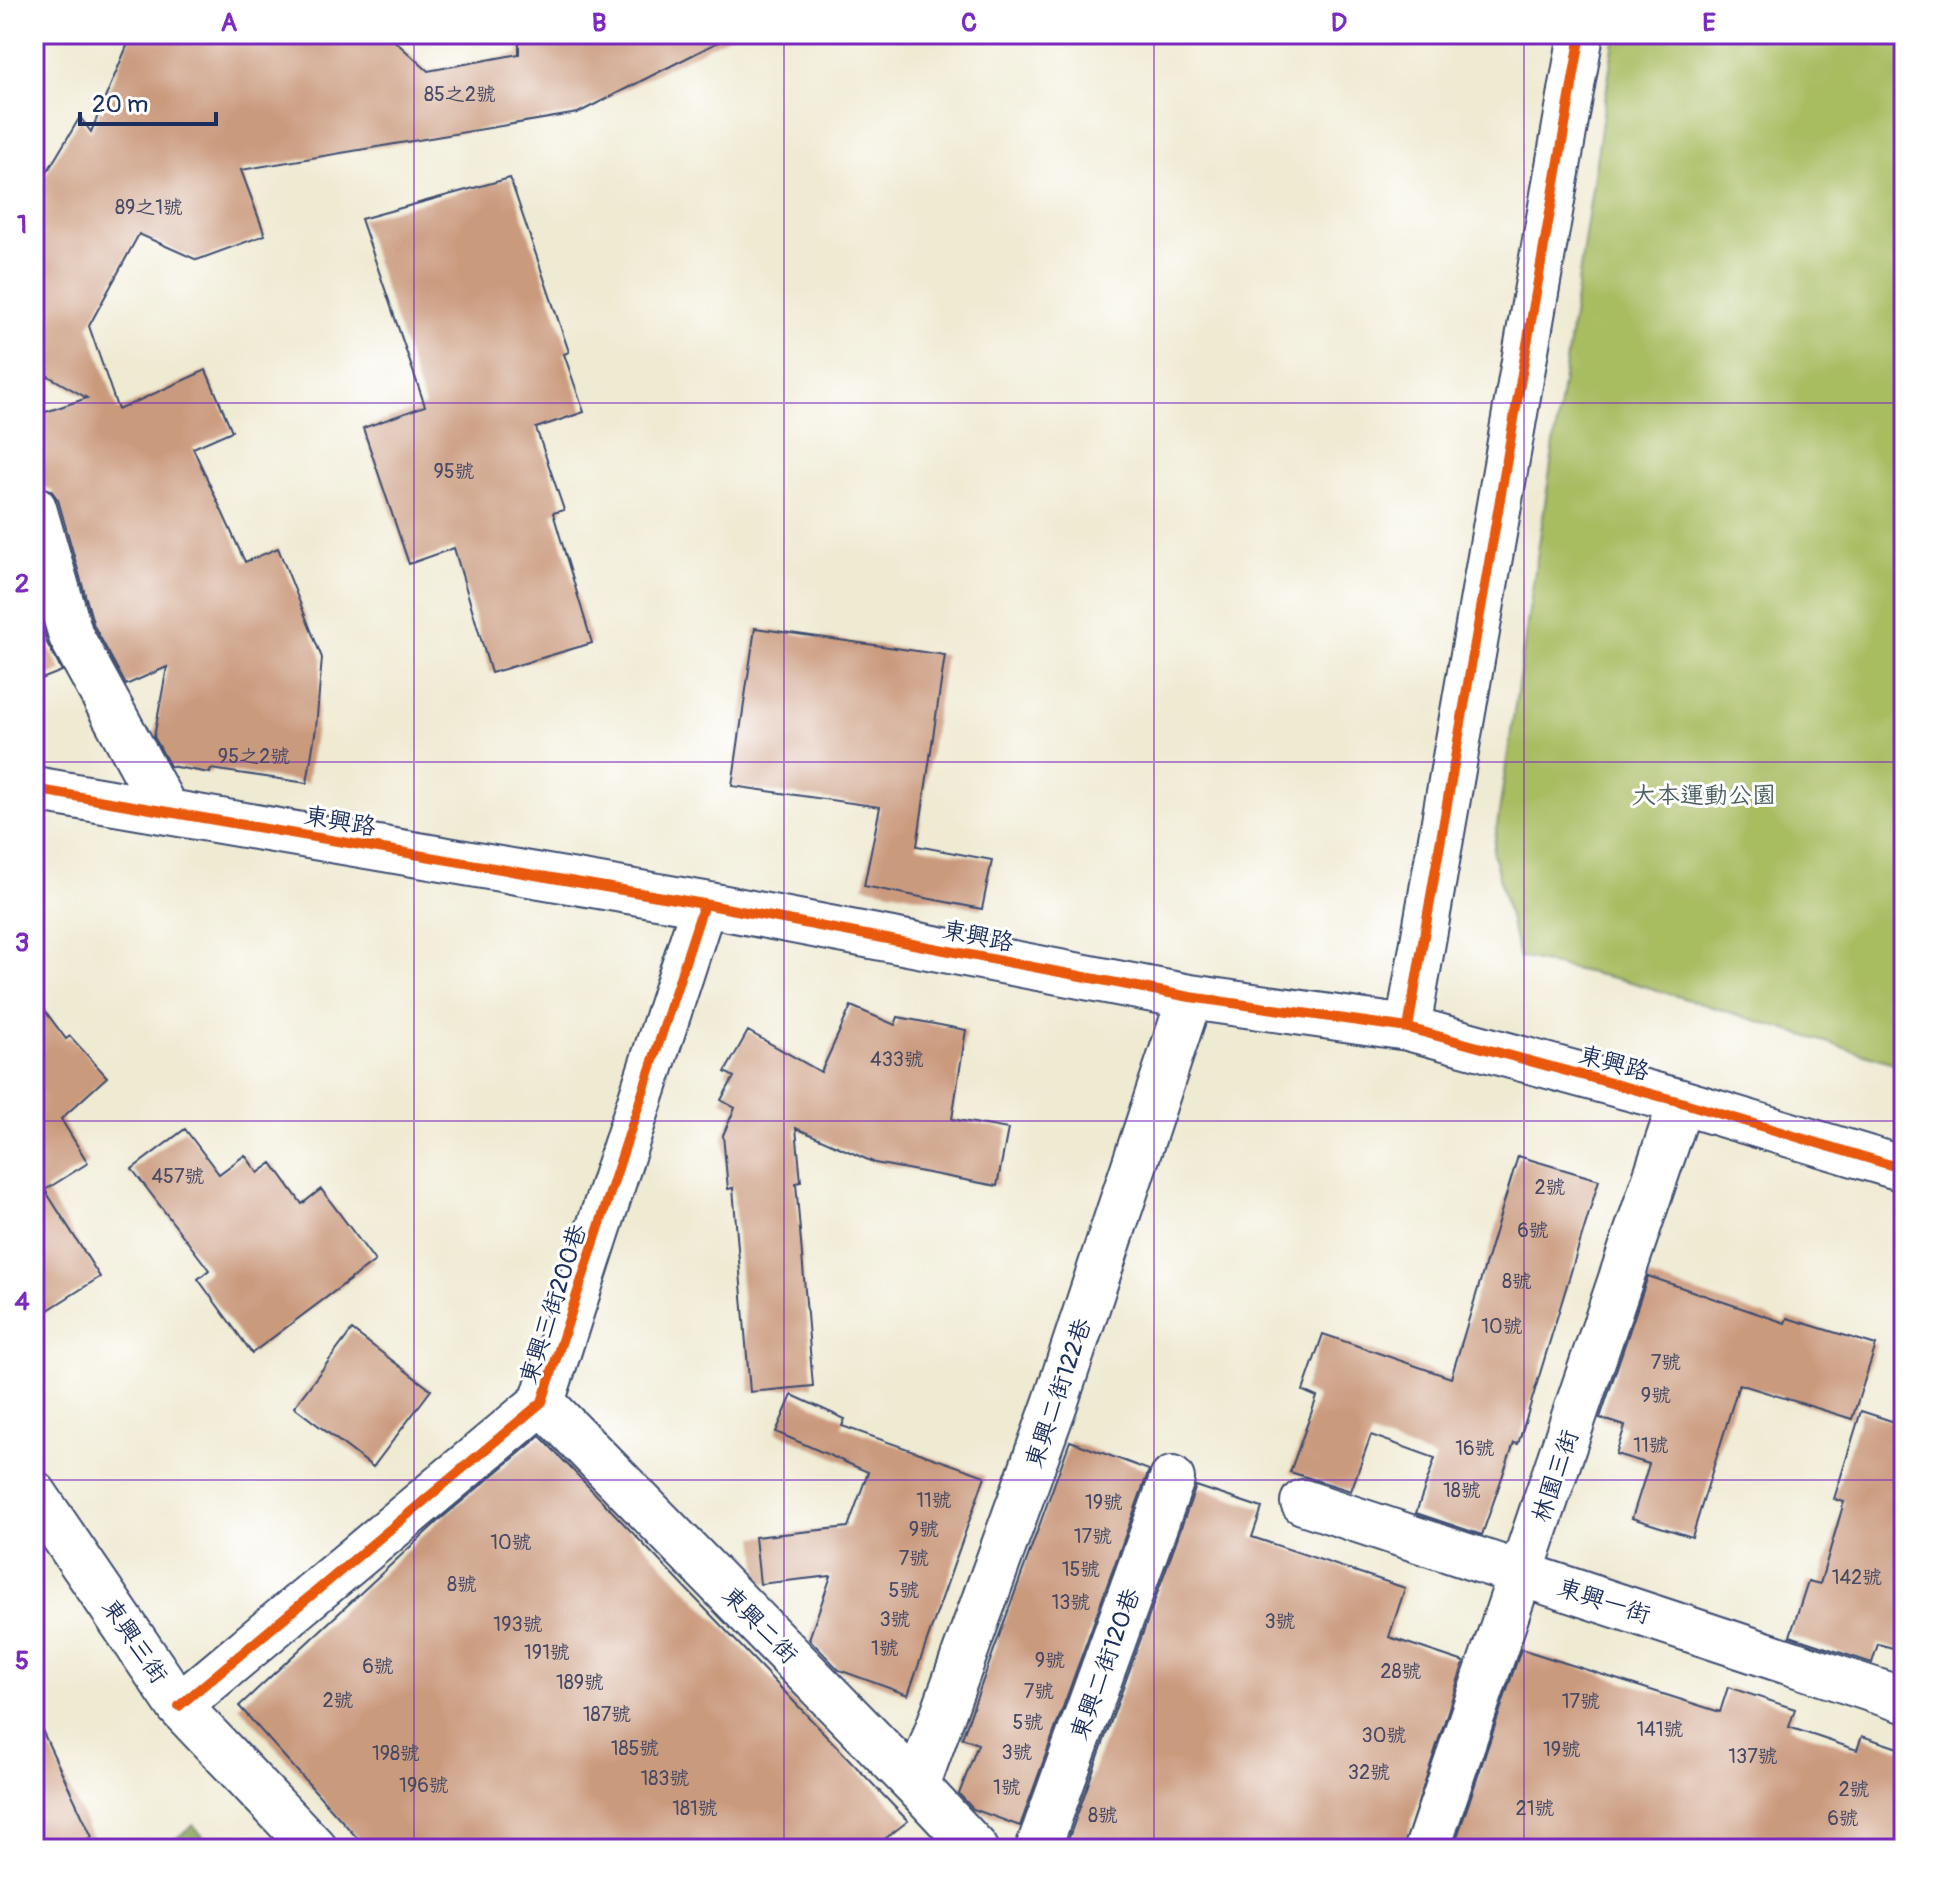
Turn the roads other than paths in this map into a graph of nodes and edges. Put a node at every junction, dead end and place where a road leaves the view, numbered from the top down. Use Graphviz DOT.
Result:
graph roads {
  1 [pos="1581,34"];
  2 [pos="34,508"];
  3 [pos="34,789"];
  4 [pos="167,812"];
  5 [pos="704,904"];
  6 [pos="1190,997"];
  7 [pos="1408,1028"];
  8 [pos="1681,1102"];
  9 [pos="1904,1169"];
  10 [pos="542,1402"];
  11 [pos="1172,1479"];
  12 [pos="34,1493"];
  13 [pos="1303,1502"];
  14 [pos="1522,1574"];
  15 [pos="1904,1700"];
  16 [pos="179,1706"];
  17 [pos="917,1786"];
  18 [pos="315,1849"];
  19 [pos="976,1849"];
  20 [pos="1038,1849"];
  21 [pos="1427,1849"];
  1 -- 7 [label="street"];
  2 -- 4 [label="street"];
  3 -- 4 [label="street, 東興路"];
  4 -- 5 [label="street, 東興路"];
  5 -- 6 [label="street, 東興路"];
  5 -- 10 [label="street, 東興三街200巷"];
  6 -- 7 [label="street, 東興路"];
  6 -- 17 [label="street, 東興二街122巷"];
  7 -- 8 [label="street, 東興路"];
  8 -- 9 [label="street, 東興路"];
  8 -- 14 [label="street, 林園三街"];
  10 -- 16 [label="street, 東興三街200巷"];
  10 -- 17 [label="street, 東興二街"];
  11 -- 20 [label="street, 東興二街120巷"];
  12 -- 16 [label="street, 東興三街"];
  13 -- 14 [label="street, 東興一街"];
  14 -- 15 [label="street, 東興一街"];
  14 -- 21 [label="street, 林園三街"];
  16 -- 18 [label="street, 東興三街"];
  17 -- 19 [label="street, 東興二街"];
}
